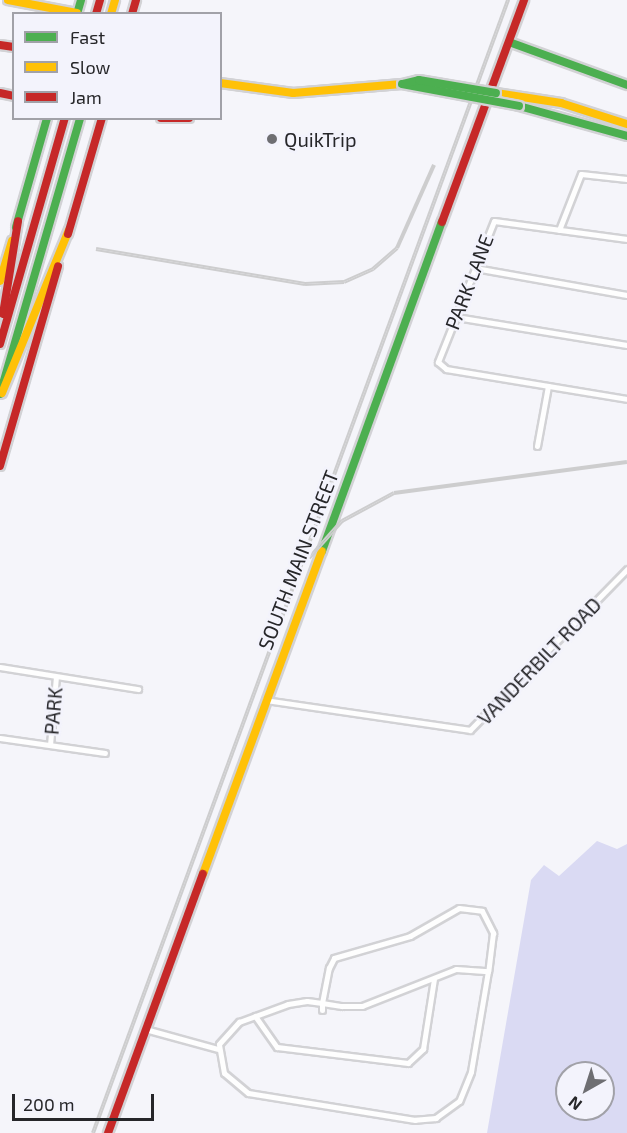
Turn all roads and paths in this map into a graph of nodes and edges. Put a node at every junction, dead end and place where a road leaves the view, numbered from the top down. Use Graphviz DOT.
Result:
graph roads {
  1 [pos="8,0"];
  2 [pos="524,0"];
  3 [pos="72,12"];
  4 [pos="509,42"];
  5 [pos="222,82"];
  6 [pos="402,84"];
  7 [pos="627,85"];
  8 [pos="46,120"];
  9 [pos="64,120"];
  10 [pos="79,120"];
  11 [pos="101,120"];
  12 [pos="627,124"];
  13 [pos="627,136"];
  14 [pos="627,179"];
  15 [pos="18,221"];
  16 [pos="69,230"];
  17 [pos="559,230"];
  18 [pos="627,239"];
  19 [pos="475,268"];
  20 [pos="0,281"];
  21 [pos="627,295"];
  22 [pos="456,317"];
  23 [pos="0,327"];
  24 [pos="0,344"];
  25 [pos="627,345"];
  26 [pos="548,386"];
  27 [pos="0,394"];
  28 [pos="627,399"];
  29 [pos="537,446"];
  30 [pos="0,466"];
  31 [pos="627,569"];
  32 [pos="0,667"];
  33 [pos="56,677"];
  34 [pos="138,689"];
  35 [pos="263,700"];
  36 [pos="0,738"];
  37 [pos="50,745"];
  38 [pos="105,753"];
  39 [pos="488,971"];
  40 [pos="434,978"];
  41 [pos="322,1007"];
  42 [pos="255,1016"];
  43 [pos="145,1029"];
  44 [pos="218,1049"];
  45 [pos="108,1133"];
  1 -- 3 [label="main road"];
  2 -- 4 [label="main road, SOUTH MAIN STREET"];
  4 -- 7 [label="main road"];
  4 -- 35 [label="main road, SOUTH MAIN STREET"];
  5 -- 6 [label="main road"];
  6 -- 12 [label="main road, bridge"];
  6 -- 13 [label="main road, bridge"];
  8 -- 15 [label="main road"];
  9 -- 24 [label="main road"];
  10 -- 27 [label="main road"];
  11 -- 16 [label="main road"];
  14 -- 17 [label="street"];
  15 -- 20 [label="main road"];
  15 -- 23 [label="main road"];
  16 -- 27 [label="main road"];
  16 -- 30 [label="main road"];
  17 -- 18 [label="street, PARK LANE"];
  17 -- 19 [label="street, PARK LANE"];
  19 -- 21 [label="street"];
  19 -- 22 [label="street, PARK LANE"];
  22 -- 25 [label="street"];
  22 -- 26 [label="street, PARK LANE"];
  26 -- 28 [label="street, PARK LANE"];
  26 -- 29 [label="street"];
  31 -- 35 [label="street, VANDERBILT ROAD"];
  32 -- 33 [label="street"];
  33 -- 34 [label="street"];
  33 -- 37 [label="street, PARK"];
  35 -- 43 [label="main road, SOUTH MAIN STREET"];
  36 -- 37 [label="street"];
  37 -- 38 [label="street"];
  39 -- 40 [label="street"];
  39 -- 41 [label="street"];
  39 -- 44 [label="street"];
  40 -- 41 [label="street"];
  40 -- 42 [label="street"];
  41 -- 42 [label="street"];
  42 -- 44 [label="street"];
  43 -- 44 [label="street"];
  43 -- 45 [label="main road, SOUTH MAIN STREET"];
}
